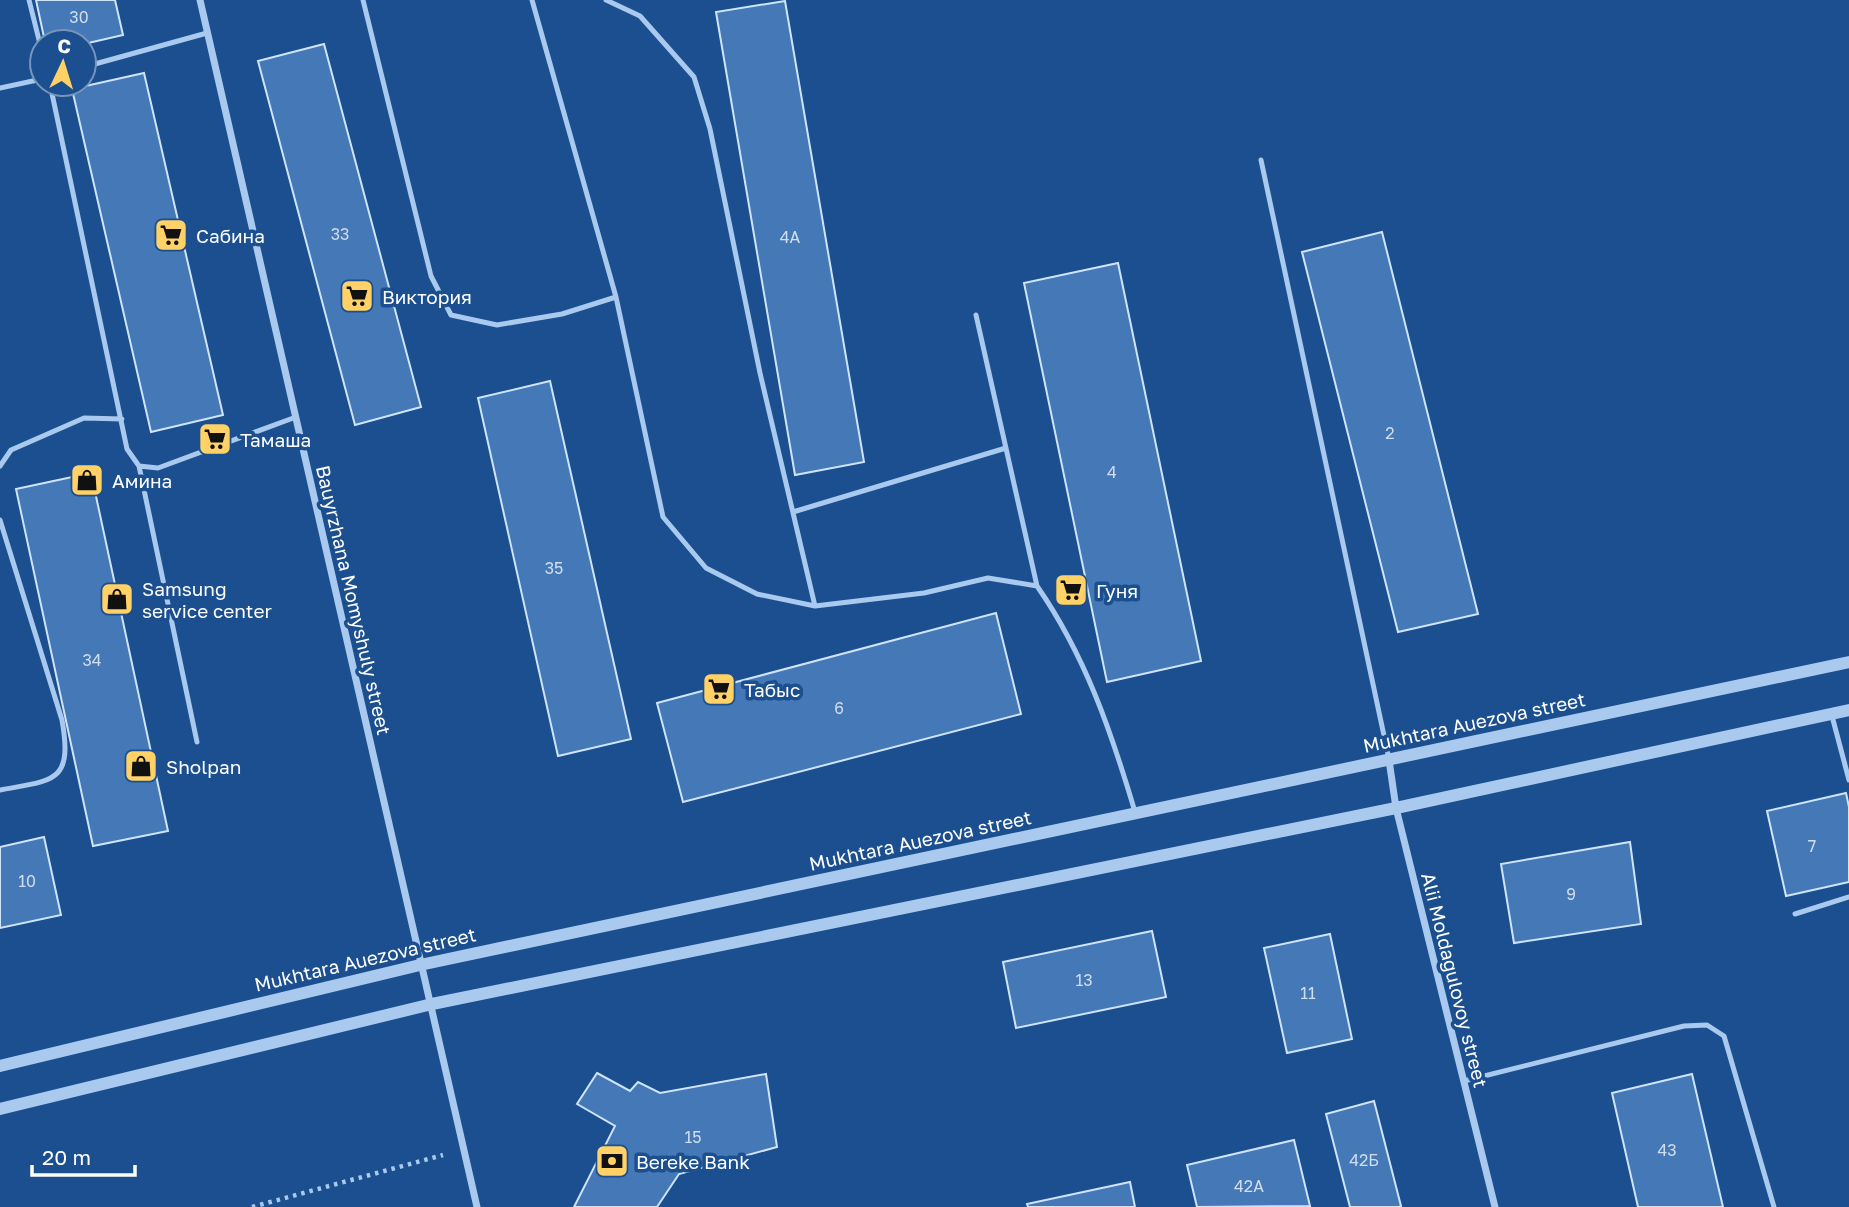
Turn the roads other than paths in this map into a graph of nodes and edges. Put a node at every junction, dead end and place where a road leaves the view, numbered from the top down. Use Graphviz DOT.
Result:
graph roads {
  1 [pos="29,0"];
  2 [pos="200,0"];
  3 [pos="363,0"];
  4 [pos="531,0"];
  5 [pos="606,0"];
  6 [pos="36,28"];
  7 [pos="207,33"];
  8 [pos="98,63"];
  9 [pos="28,82"];
  10 [pos="0,88"];
  11 [pos="53,98"];
  12 [pos="1261,160"];
  13 [pos="616,297"];
  14 [pos="976,315"];
  15 [pos="296,417"];
  16 [pos="122,419"];
  17 [pos="1006,448"];
  18 [pos="0,466"];
  19 [pos="139,466"];
  20 [pos="793,512"];
  21 [pos="0,520"];
  22 [pos="1037,586"];
  23 [pos="815,606"];
  24 [pos="1849,662"];
  25 [pos="1849,710"];
  26 [pos="1831,713"];
  27 [pos="197,742"];
  28 [pos="1389,760"];
  29 [pos="1849,780"];
  30 [pos="0,790"];
  31 [pos="1396,808"];
  32 [pos="1136,815"];
  33 [pos="1849,897"];
  34 [pos="1796,914"];
  35 [pos="421,965"];
  36 [pos="432,1004"];
  37 [pos="0,1066"];
  38 [pos="1464,1081"];
  39 [pos="0,1109"];
  40 [pos="477,1207"];
  41 [pos="1495,1207"];
  42 [pos="1774,1207"];
  1 -- 6 [label="lane"];
  2 -- 7 [label="street, Bauyrzhana Momyshuly street"];
  3 -- 13 [label="lane"];
  4 -- 13 [label="lane"];
  5 -- 20 [label="lane"];
  7 -- 8 [label="lane"];
  7 -- 15 [label="street, Bauyrzhana Momyshuly street"];
  9 -- 10 [label="lane"];
  11 -- 16 [label="lane"];
  12 -- 28 [label="lane"];
  13 -- 23 [label="lane"];
  14 -- 17 [label="lane"];
  15 -- 19 [label="lane"];
  15 -- 35 [label="street, Bauyrzhana Momyshuly street"];
  16 -- 18 [label="lane"];
  16 -- 19 [label="lane"];
  17 -- 20 [label="lane"];
  17 -- 22 [label="lane"];
  19 -- 27 [label="lane"];
  20 -- 23 [label="lane"];
  21 -- 30 [label="lane"];
  22 -- 23 [label="lane"];
  22 -- 32 [label="lane"];
  24 -- 28 [label="street, Mukhtara Auezova street"];
  25 -- 26 [label="street"];
  26 -- 29 [label="lane"];
  26 -- 31 [label="street"];
  28 -- 31 [label="street, Alii Moldagulovoy street"];
  28 -- 32 [label="street, Mukhtara Auezova street"];
  31 -- 36 [label="street"];
  31 -- 38 [label="street, Alii Moldagulovoy street"];
  32 -- 35 [label="street, Mukhtara Auezova street"];
  33 -- 34 [label="lane"];
  35 -- 36 [label="street, Bauyrzhana Momyshuly street"];
  35 -- 37 [label="street, Mukhtara Auezova street"];
  36 -- 39 [label="street"];
  36 -- 40 [label="street, Bauyrzhana Momyshuly street"];
  38 -- 41 [label="street, Alii Moldagulovoy street"];
  38 -- 42 [label="lane"];
}
